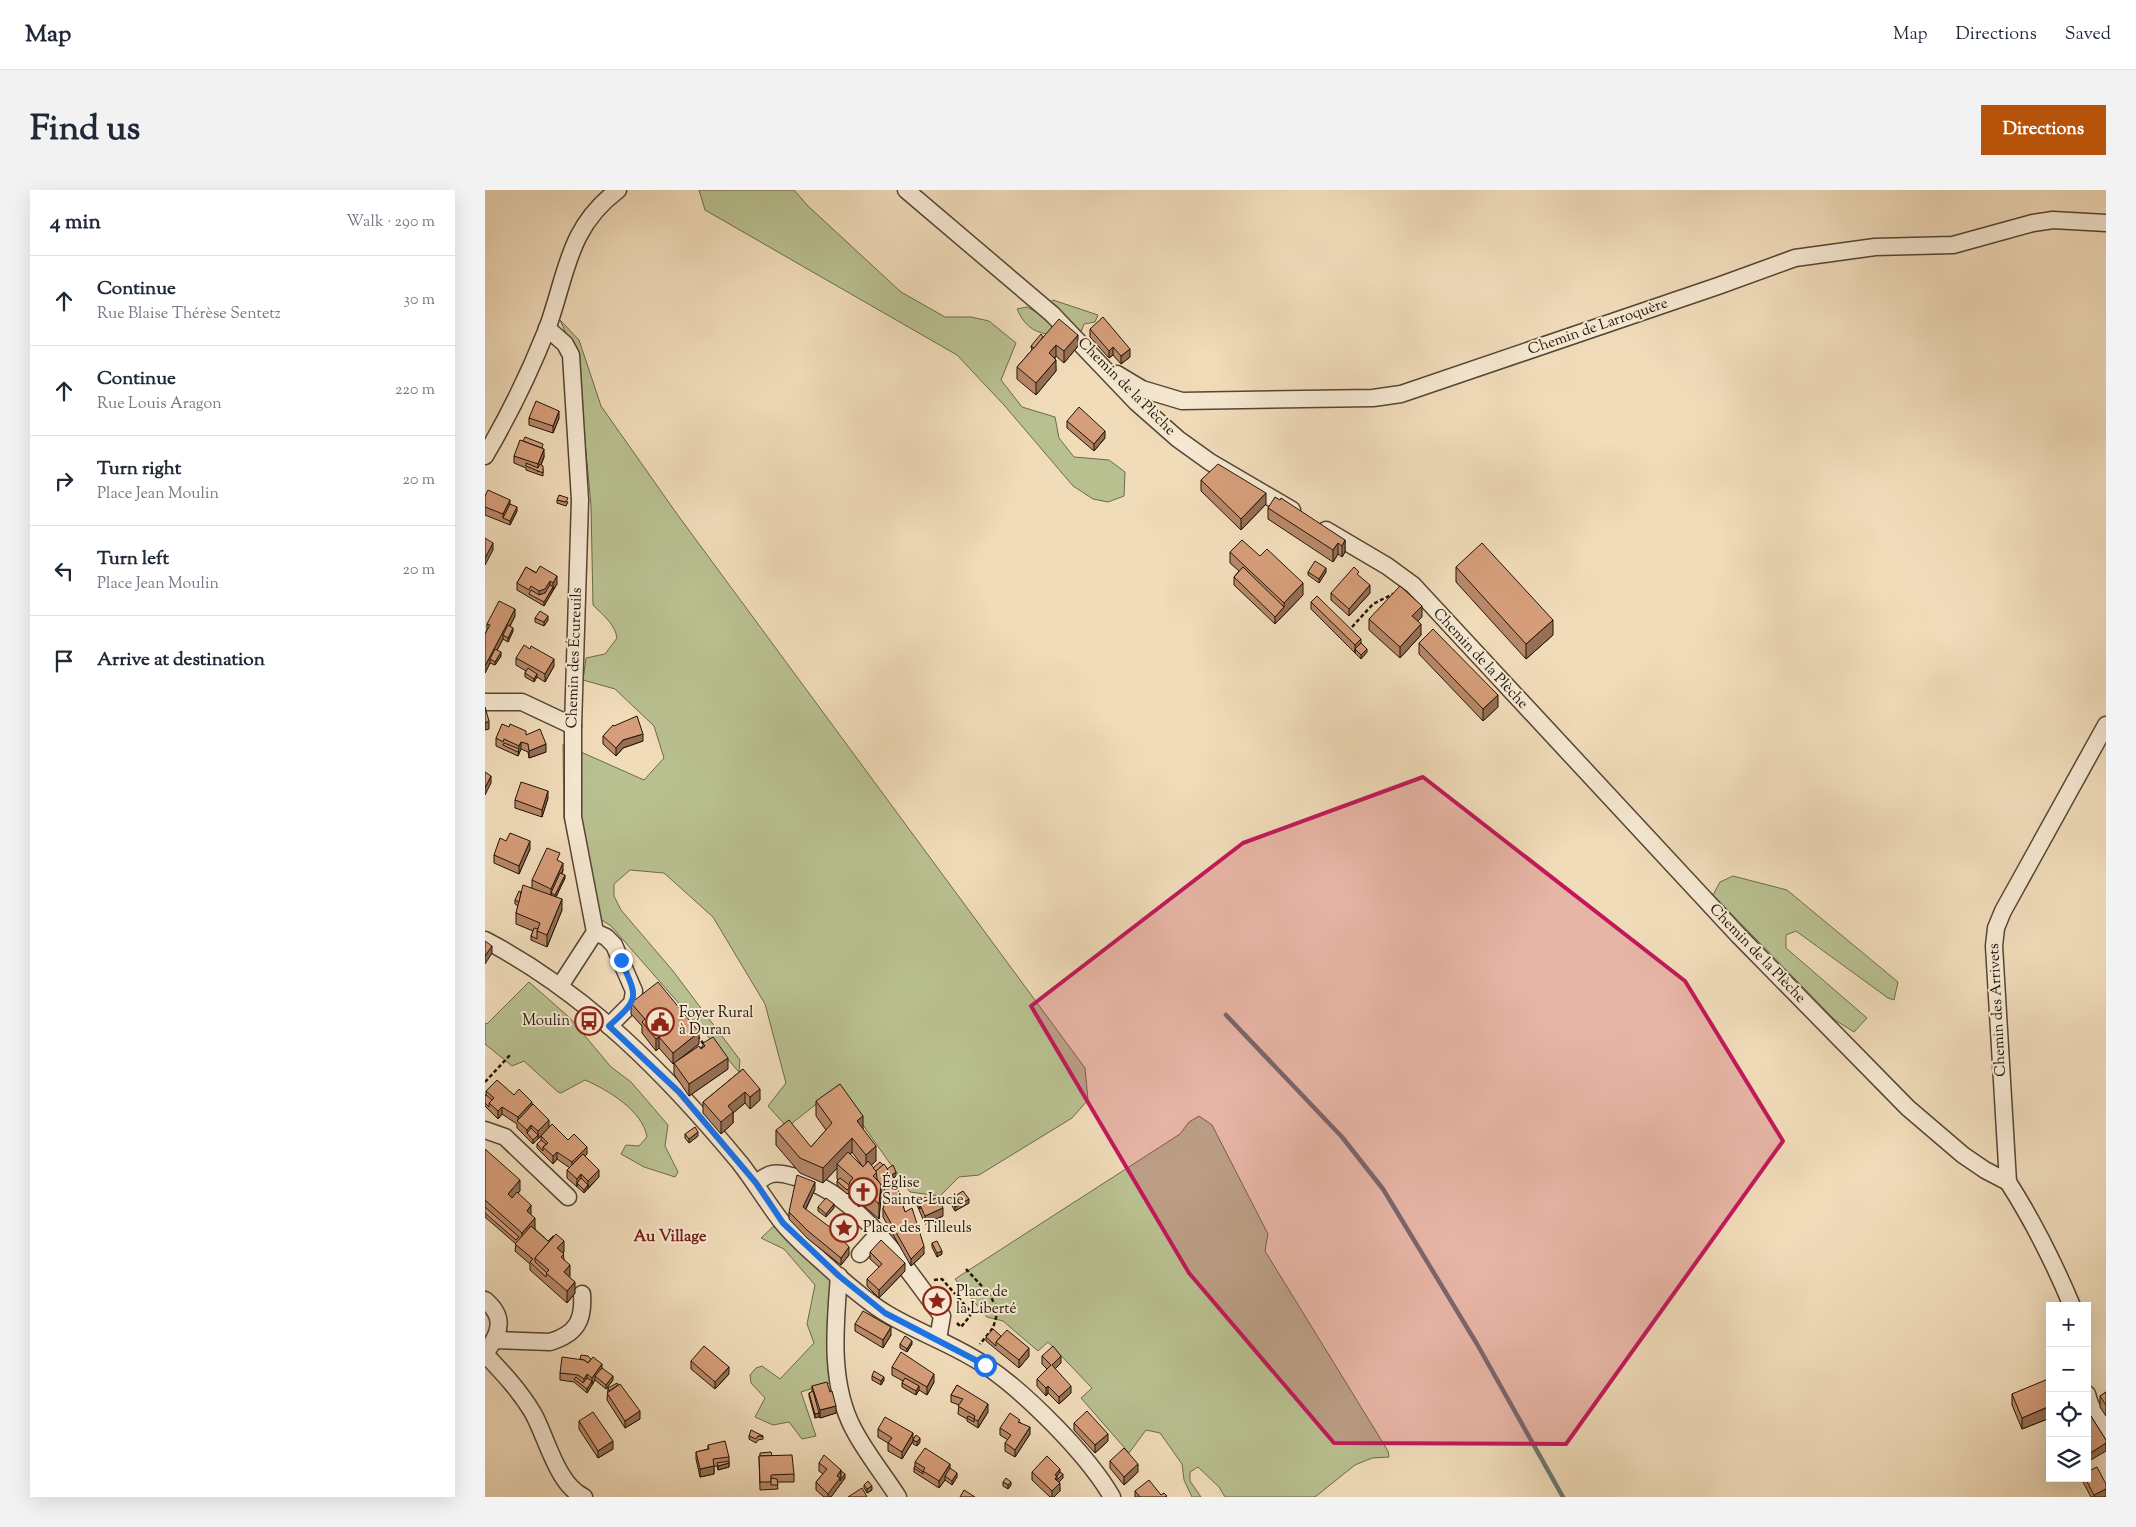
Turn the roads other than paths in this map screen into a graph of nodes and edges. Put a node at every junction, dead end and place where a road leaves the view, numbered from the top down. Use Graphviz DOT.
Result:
graph roads {
  1 [pos="618,190"];
  2 [pos="906,190"];
  3 [pos="2106,223"];
  4 [pos="547,328"];
  5 [pos="1096,361"];
  6 [pos="485,456"];
  7 [pos="485,702"];
  8 [pos="2106,725"];
  9 [pos="573,726"];
  10 [pos="595,932"];
  11 [pos="485,940"];
  12 [pos="560,986"];
  13 [pos="609,1026"];
  14 [pos="485,1130"];
  15 [pos="2007,1182"];
  16 [pos="756,1183"];
  17 [pos="568,1196"];
  18 [pos="879,1234"];
  19 [pos="860,1254"];
  20 [pos="839,1276"];
  21 [pos="582,1294"];
  22 [pos="485,1300"];
  23 [pos="2070,1302"];
  24 [pos="937,1339"];
  25 [pos="488,1349"];
  26 [pos="2091,1406"];
  27 [pos="2106,1432"];
  28 [pos="575,1495"];
  29 [pos="898,1497"];
  30 [pos="1112,1497"];
  1 -- 4 [label="street"];
  2 -- 5 [label="street, Chemin de la Plèche"];
  3 -- 5 [label="street, Chemin de Larroquère"];
  4 -- 6 [label="street"];
  4 -- 9 [label="street, Chemin des Écureuils"];
  5 -- 15 [label="street, Chemin de la Plèche"];
  7 -- 9 [label="street"];
  8 -- 15 [label="street, Chemin des Arrivets"];
  9 -- 10 [label="street, Chemin des Écureuils"];
  10 -- 12 [label="street"];
  10 -- 13 [label="street"];
  11 -- 12 [label="street"];
  12 -- 13 [label="street"];
  13 -- 16 [label="street"];
  14 -- 17 [label="street"];
  15 -- 23 [label="street"];
  16 -- 18 [label="street"];
  16 -- 20 [label="street"];
  18 -- 19 [label="street"];
  18 -- 24 [label="street"];
  20 -- 24 [label="street"];
  20 -- 29 [label="street"];
  21 -- 25 [label="street"];
  22 -- 25 [label="street"];
  24 -- 30 [label="street"];
  25 -- 28 [label="street"];
  26 -- 27 [label="street"];
}
